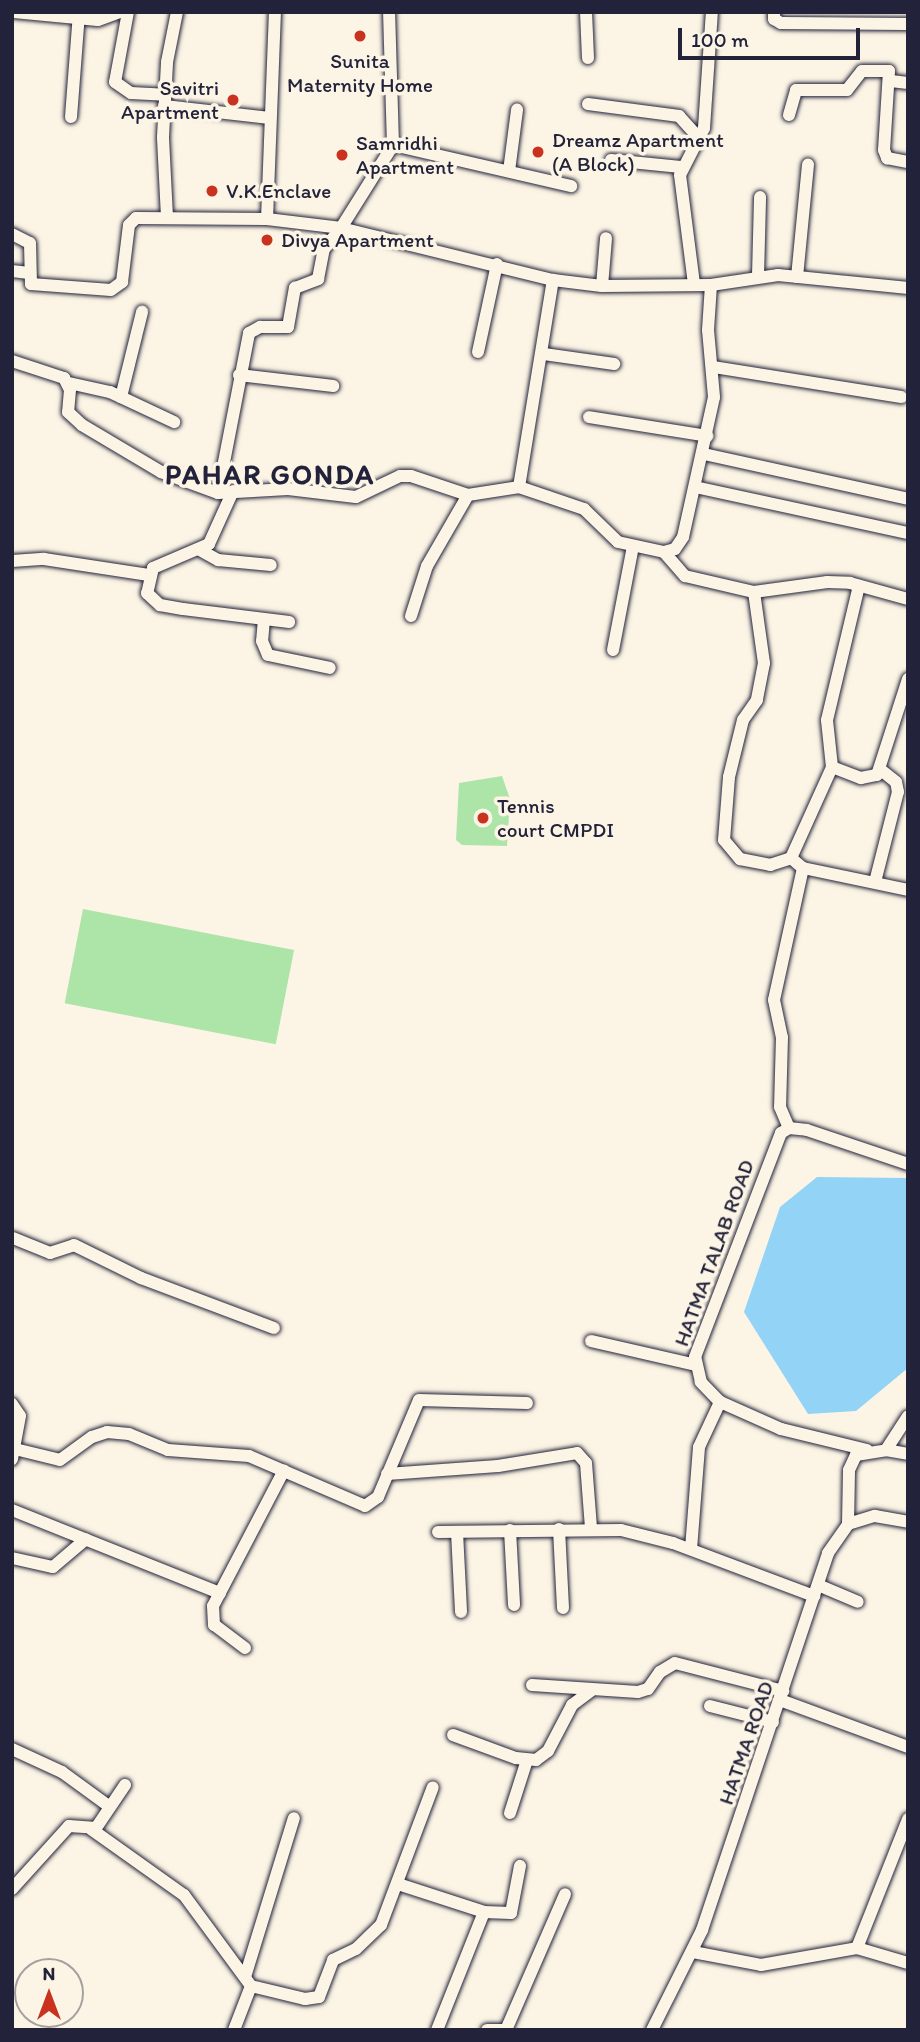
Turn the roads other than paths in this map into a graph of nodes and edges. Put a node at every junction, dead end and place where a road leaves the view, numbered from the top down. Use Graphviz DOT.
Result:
graph roads {
  1 [pos="14,12"];
  2 [pos="120,12"];
  3 [pos="128,12"];
  4 [pos="177,12"];
  5 [pos="275,12"];
  6 [pos="389,12"];
  7 [pos="586,12"];
  8 [pos="711,12"];
  9 [pos="774,12"];
  10 [pos="79,15"];
  11 [pos="859,19"];
  12 [pos="908,24"];
  13 [pos="588,58"];
  14 [pos="891,81"];
  15 [pos="908,83"];
  16 [pos="165,101"];
  17 [pos="588,104"];
  18 [pos="517,110"];
  19 [pos="789,115"];
  20 [pos="71,117"];
  21 [pos="270,118"];
  22 [pos="699,138"];
  23 [pos="393,145"];
  24 [pos="611,160"];
  25 [pos="908,162"];
  26 [pos="808,165"];
  27 [pos="681,167"];
  28 [pos="509,171"];
  29 [pos="571,186"];
  30 [pos="760,197"];
  31 [pos="167,217"];
  32 [pos="267,219"];
  33 [pos="341,228"];
  34 [pos="12,234"];
  35 [pos="606,238"];
  36 [pos="497,264"];
  37 [pos="12,271"];
  38 [pos="29,273"];
  39 [pos="758,276"];
  40 [pos="797,277"];
  41 [pos="553,280"];
  42 [pos="694,284"];
  43 [pos="710,285"];
  44 [pos="602,286"];
  45 [pos="908,288"];
  46 [pos="142,312"];
  47 [pos="478,352"];
  48 [pos="544,354"];
  49 [pos="12,361"];
  50 [pos="614,364"];
  51 [pos="713,367"];
  52 [pos="239,375"];
  53 [pos="69,383"];
  54 [pos="332,386"];
  55 [pos="121,397"];
  56 [pos="902,397"];
  57 [pos="589,417"];
  58 [pos="174,422"];
  59 [pos="707,436"];
  60 [pos="704,454"];
  61 [pos="519,487"];
  62 [pos="695,487"];
  63 [pos="233,491"];
  64 [pos="218,494"];
  65 [pos="468,495"];
  66 [pos="908,499"];
  67 [pos="908,533"];
  68 [pos="633,546"];
  69 [pos="200,550"];
  70 [pos="664,552"];
  71 [pos="12,561"];
  72 [pos="271,565"];
  73 [pos="149,575"];
  74 [pos="859,586"];
  75 [pos="754,592"];
  76 [pos="908,599"];
  77 [pos="411,616"];
  78 [pos="264,619"];
  79 [pos="289,622"];
  80 [pos="613,650"];
  81 [pos="331,668"];
  82 [pos="908,679"];
  83 [pos="832,767"];
  84 [pos="881,770"];
  85 [pos="791,858"];
  86 [pos="803,869"];
  87 [pos="875,882"];
  88 [pos="908,890"];
  89 [pos="789,1128"];
  90 [pos="908,1164"];
  91 [pos="12,1231"];
  92 [pos="13,1240"];
  93 [pos="274,1328"];
  94 [pos="591,1341"];
  95 [pos="696,1365"];
  96 [pos="720,1402"];
  97 [pos="527,1403"];
  98 [pos="12,1404"];
  99 [pos="908,1416"];
  100 [pos="867,1450"];
  101 [pos="886,1450"];
  102 [pos="13,1454"];
  103 [pos="908,1454"];
  104 [pos="284,1470"];
  105 [pos="387,1474"];
  106 [pos="12,1510"];
  107 [pos="908,1522"];
  108 [pos="848,1524"];
  109 [pos="591,1528"];
  110 [pos="559,1529"];
  111 [pos="510,1530"];
  112 [pos="438,1532"];
  113 [pos="457,1532"];
  114 [pos="86,1539"];
  115 [pos="691,1549"];
  116 [pos="12,1558"];
  117 [pos="816,1591"];
  118 [pos="219,1593"];
  119 [pos="858,1602"];
  120 [pos="513,1605"];
  121 [pos="563,1608"];
  122 [pos="461,1612"];
  123 [pos="245,1648"];
  124 [pos="532,1685"];
  125 [pos="592,1690"];
  126 [pos="782,1696"];
  127 [pos="710,1706"];
  128 [pos="773,1722"];
  129 [pos="453,1735"];
  130 [pos="908,1747"];
  131 [pos="12,1749"];
  132 [pos="527,1760"];
  133 [pos="125,1785"];
  134 [pos="433,1787"];
  135 [pos="110,1807"];
  136 [pos="510,1813"];
  137 [pos="294,1818"];
  138 [pos="908,1819"];
  139 [pos="91,1829"];
  140 [pos="520,1866"];
  141 [pos="398,1884"];
  142 [pos="12,1889"];
  143 [pos="565,1894"];
  144 [pos="484,1912"];
  145 [pos="857,1948"];
  146 [pos="693,1952"];
  147 [pos="908,1963"];
  148 [pos="248,1981"];
  149 [pos="234,2030"];
  150 [pos="437,2030"];
  151 [pos="487,2030"];
  152 [pos="504,2030"];
  153 [pos="652,2030"];
  1 -- 10 [label="street"];
  2 -- 10 [label="street"];
  3 -- 16 [label="street"];
  4 -- 16 [label="street"];
  5 -- 21 [label="street"];
  6 -- 23 [label="street"];
  7 -- 13 [label="street"];
  8 -- 22 [label="street"];
  9 -- 11 [label="street"];
  10 -- 20 [label="street"];
  11 -- 12 [label="street"];
  14 -- 15 [label="street"];
  14 -- 19 [label="street"];
  14 -- 25 [label="street"];
  16 -- 21 [label="street"];
  16 -- 31 [label="street"];
  17 -- 22 [label="street"];
  18 -- 28 [label="street"];
  21 -- 32 [label="street"];
  22 -- 27 [label="street"];
  23 -- 28 [label="street"];
  23 -- 33 [label="street"];
  24 -- 27 [label="street"];
  26 -- 40 [label="street"];
  27 -- 42 [label="street"];
  28 -- 29 [label="street"];
  30 -- 39 [label="street"];
  31 -- 32 [label="street"];
  31 -- 38 [label="street"];
  32 -- 33 [label="street"];
  33 -- 36 [label="street"];
  33 -- 52 [label="street"];
  34 -- 38 [label="street"];
  35 -- 44 [label="street"];
  36 -- 41 [label="street"];
  36 -- 47 [label="street"];
  37 -- 38 [label="street"];
  39 -- 40 [label="street"];
  39 -- 43 [label="street"];
  40 -- 45 [label="street"];
  41 -- 44 [label="street"];
  41 -- 48 [label="street"];
  42 -- 43 [label="street"];
  42 -- 44 [label="street"];
  43 -- 51 [label="street"];
  46 -- 55 [label="street"];
  48 -- 50 [label="street"];
  48 -- 61 [label="street"];
  49 -- 53 [label="street"];
  51 -- 56 [label="street"];
  51 -- 59 [label="street"];
  52 -- 54 [label="street"];
  52 -- 64 [label="street"];
  53 -- 55 [label="street"];
  53 -- 64 [label="street"];
  55 -- 58 [label="street"];
  57 -- 59 [label="street"];
  59 -- 60 [label="street"];
  60 -- 62 [label="street"];
  60 -- 66 [label="street"];
  61 -- 65 [label="street"];
  61 -- 68 [label="street"];
  62 -- 67 [label="street"];
  62 -- 70 [label="street"];
  63 -- 64 [label="street"];
  63 -- 65 [label="street"];
  63 -- 69 [label="street"];
  65 -- 77 [label="street"];
  68 -- 70 [label="street"];
  68 -- 80 [label="street"];
  69 -- 72 [label="street"];
  69 -- 73 [label="street"];
  70 -- 75 [label="street"];
  71 -- 73 [label="street"];
  73 -- 78 [label="street"];
  74 -- 75 [label="street"];
  74 -- 76 [label="street"];
  74 -- 83 [label="street"];
  75 -- 85 [label="street"];
  78 -- 79 [label="street"];
  78 -- 81 [label="street"];
  82 -- 84 [label="street"];
  83 -- 84 [label="street"];
  83 -- 85 [label="street"];
  84 -- 87 [label="street"];
  85 -- 86 [label="street"];
  86 -- 87 [label="street"];
  86 -- 89 [label="street"];
  87 -- 88 [label="street"];
  89 -- 90 [label="street"];
  89 -- 95 [label="street, HATMA TALAB ROAD"];
  91 -- 92 [label="street"];
  92 -- 93 [label="street"];
  94 -- 95 [label="street"];
  95 -- 96 [label="street, HATMA TALAB ROAD"];
  96 -- 100 [label="street, HATMA TALAB ROAD"];
  96 -- 115 [label="street"];
  97 -- 105 [label="street"];
  98 -- 102 [label="street"];
  99 -- 101 [label="street"];
  100 -- 101 [label="street, HATMA TALAB ROAD"];
  100 -- 108 [label="street"];
  101 -- 103 [label="street, HATMA TALAB ROAD"];
  102 -- 104 [label="street"];
  104 -- 105 [label="street"];
  104 -- 118 [label="street"];
  105 -- 109 [label="street"];
  106 -- 114 [label="street"];
  107 -- 108 [label="street"];
  108 -- 117 [label="street, HATMA ROAD"];
  109 -- 110 [label="street"];
  109 -- 115 [label="street"];
  110 -- 111 [label="street"];
  110 -- 121 [label="street"];
  111 -- 113 [label="street"];
  111 -- 120 [label="street"];
  112 -- 113 [label="street"];
  113 -- 122 [label="street"];
  114 -- 116 [label="street"];
  114 -- 118 [label="street"];
  115 -- 117 [label="street"];
  117 -- 119 [label="street"];
  117 -- 126 [label="street, HATMA ROAD"];
  118 -- 123 [label="street"];
  124 -- 125 [label="street"];
  125 -- 126 [label="street"];
  125 -- 132 [label="street"];
  126 -- 128 [label="street, HATMA ROAD"];
  126 -- 130 [label="street"];
  127 -- 128 [label="street"];
  128 -- 146 [label="street, HATMA ROAD"];
  129 -- 132 [label="street"];
  131 -- 135 [label="street"];
  132 -- 136 [label="street"];
  133 -- 135 [label="street"];
  134 -- 141 [label="street"];
  135 -- 139 [label="street"];
  137 -- 148 [label="street"];
  138 -- 145 [label="street"];
  139 -- 142 [label="street"];
  139 -- 148 [label="street"];
  140 -- 144 [label="street"];
  141 -- 144 [label="street"];
  141 -- 148 [label="street"];
  143 -- 152 [label="street"];
  144 -- 150 [label="street"];
  145 -- 146 [label="street"];
  145 -- 147 [label="street"];
  146 -- 153 [label="street, HATMA ROAD"];
  148 -- 149 [label="street"];
  151 -- 152 [label="street"];
}
